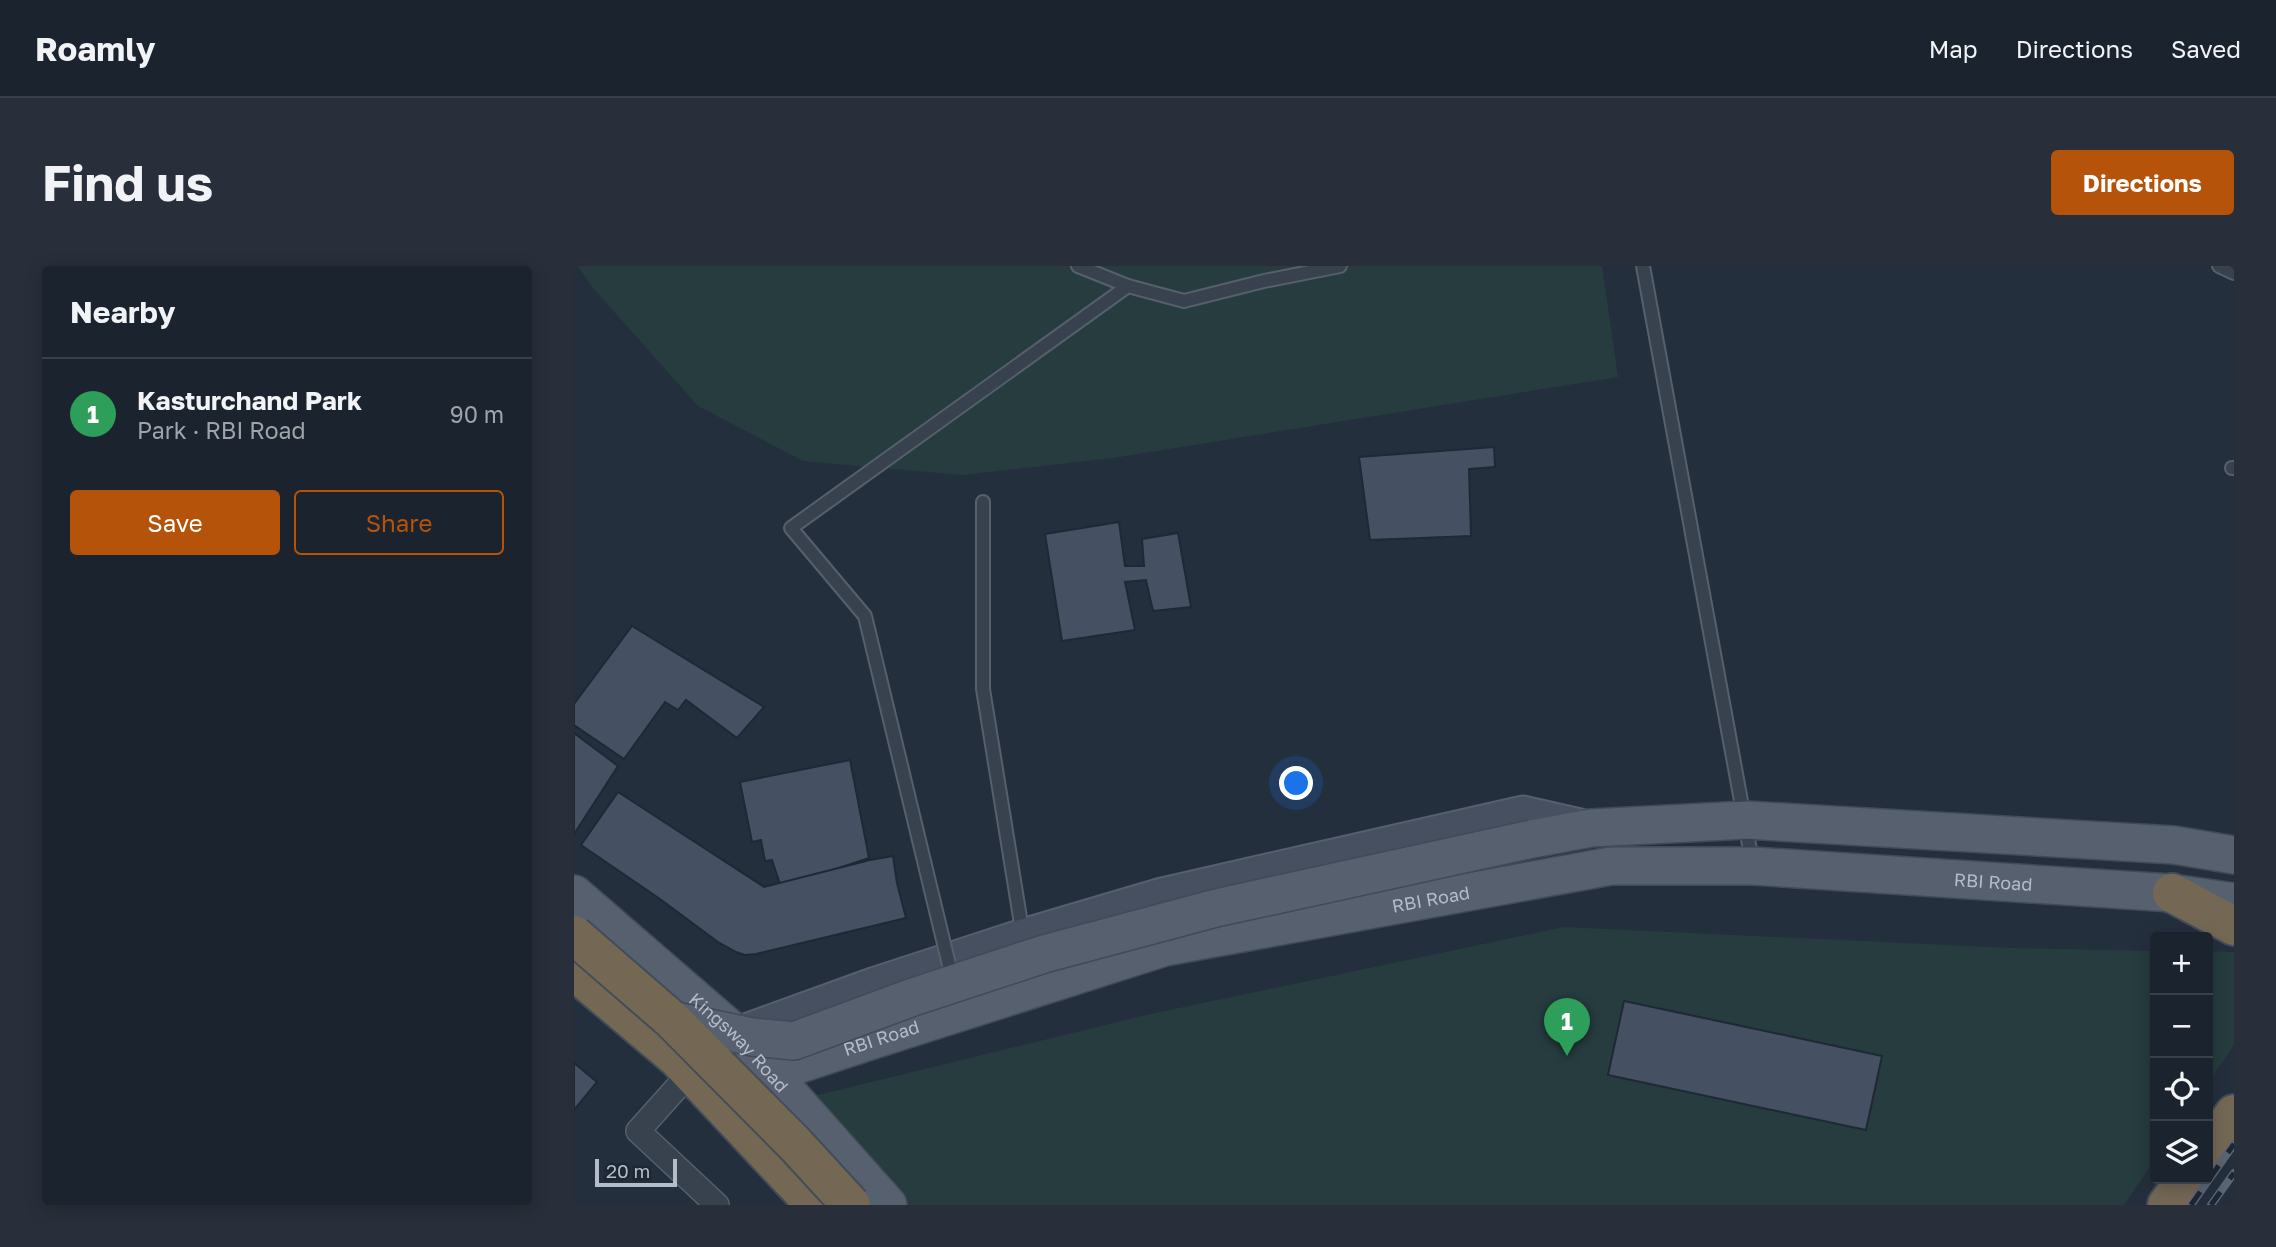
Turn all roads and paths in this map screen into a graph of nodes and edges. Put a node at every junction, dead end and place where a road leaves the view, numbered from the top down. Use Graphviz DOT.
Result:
graph roads {
  1 [pos="1078,266"];
  2 [pos="1340,266"];
  3 [pos="1643,266"];
  4 [pos="2219,266"];
  5 [pos="2234,274"];
  6 [pos="1128,286"];
  7 [pos="983,502"];
  8 [pos="1746,821"];
  9 [pos="1591,828"];
  10 [pos="2234,855"];
  11 [pos="1753,866"];
  12 [pos="2172,893"];
  13 [pos="574,894"];
  14 [pos="2234,902"];
  15 [pos="2234,926"];
  16 [pos="574,935"];
  17 [pos="1023,936"];
  18 [pos="574,971"];
  19 [pos="953,980"];
  20 [pos="672,1020"];
  21 [pos="736,1034"];
  22 [pos="771,1073"];
  23 [pos="693,1075"];
  24 [pos="2234,1114"];
  25 [pos="2213,1143"];
  26 [pos="2182,1184"];
  27 [pos="717,1205"];
  28 [pos="816,1205"];
  29 [pos="851,1205"];
  30 [pos="888,1205"];
  31 [pos="2167,1205"];
  1 -- 6 [label="lane"];
  2 -- 6 [label="lane"];
  3 -- 8 [label="lane"];
  4 -- 5 [label="lane"];
  6 -- 19 [label="lane, bridge"];
  7 -- 17 [label="lane"];
  8 -- 9 [label="main road"];
  8 -- 10 [label="main road"];
  8 -- 11 [label="lane"];
  9 -- 17 [label="street"];
  9 -- 19 [label="main road, bridge"];
  11 -- 12 [label="main road, RBI Road"];
  11 -- 22 [label="main road, RBI Road"];
  12 -- 14 [label="main road, RBI Road"];
  12 -- 15 [label="highway"];
  13 -- 21 [label="main road, Kingsway Road"];
  16 -- 20 [label="highway, bridge"];
  17 -- 21 [label="street"];
  18 -- 23 [label="highway"];
  19 -- 20 [label="main road, bridge"];
  20 -- 29 [label="highway, bridge"];
  21 -- 22 [label="main road, Kingsway Road"];
  21 -- 23 [label="street"];
  22 -- 23 [label="main road, RBI Road"];
  22 -- 30 [label="main road, Kingsway Road"];
  23 -- 27 [label="street"];
  23 -- 28 [label="highway"];
  24 -- 25 [label="highway"];
  26 -- 31 [label="highway"];
}
